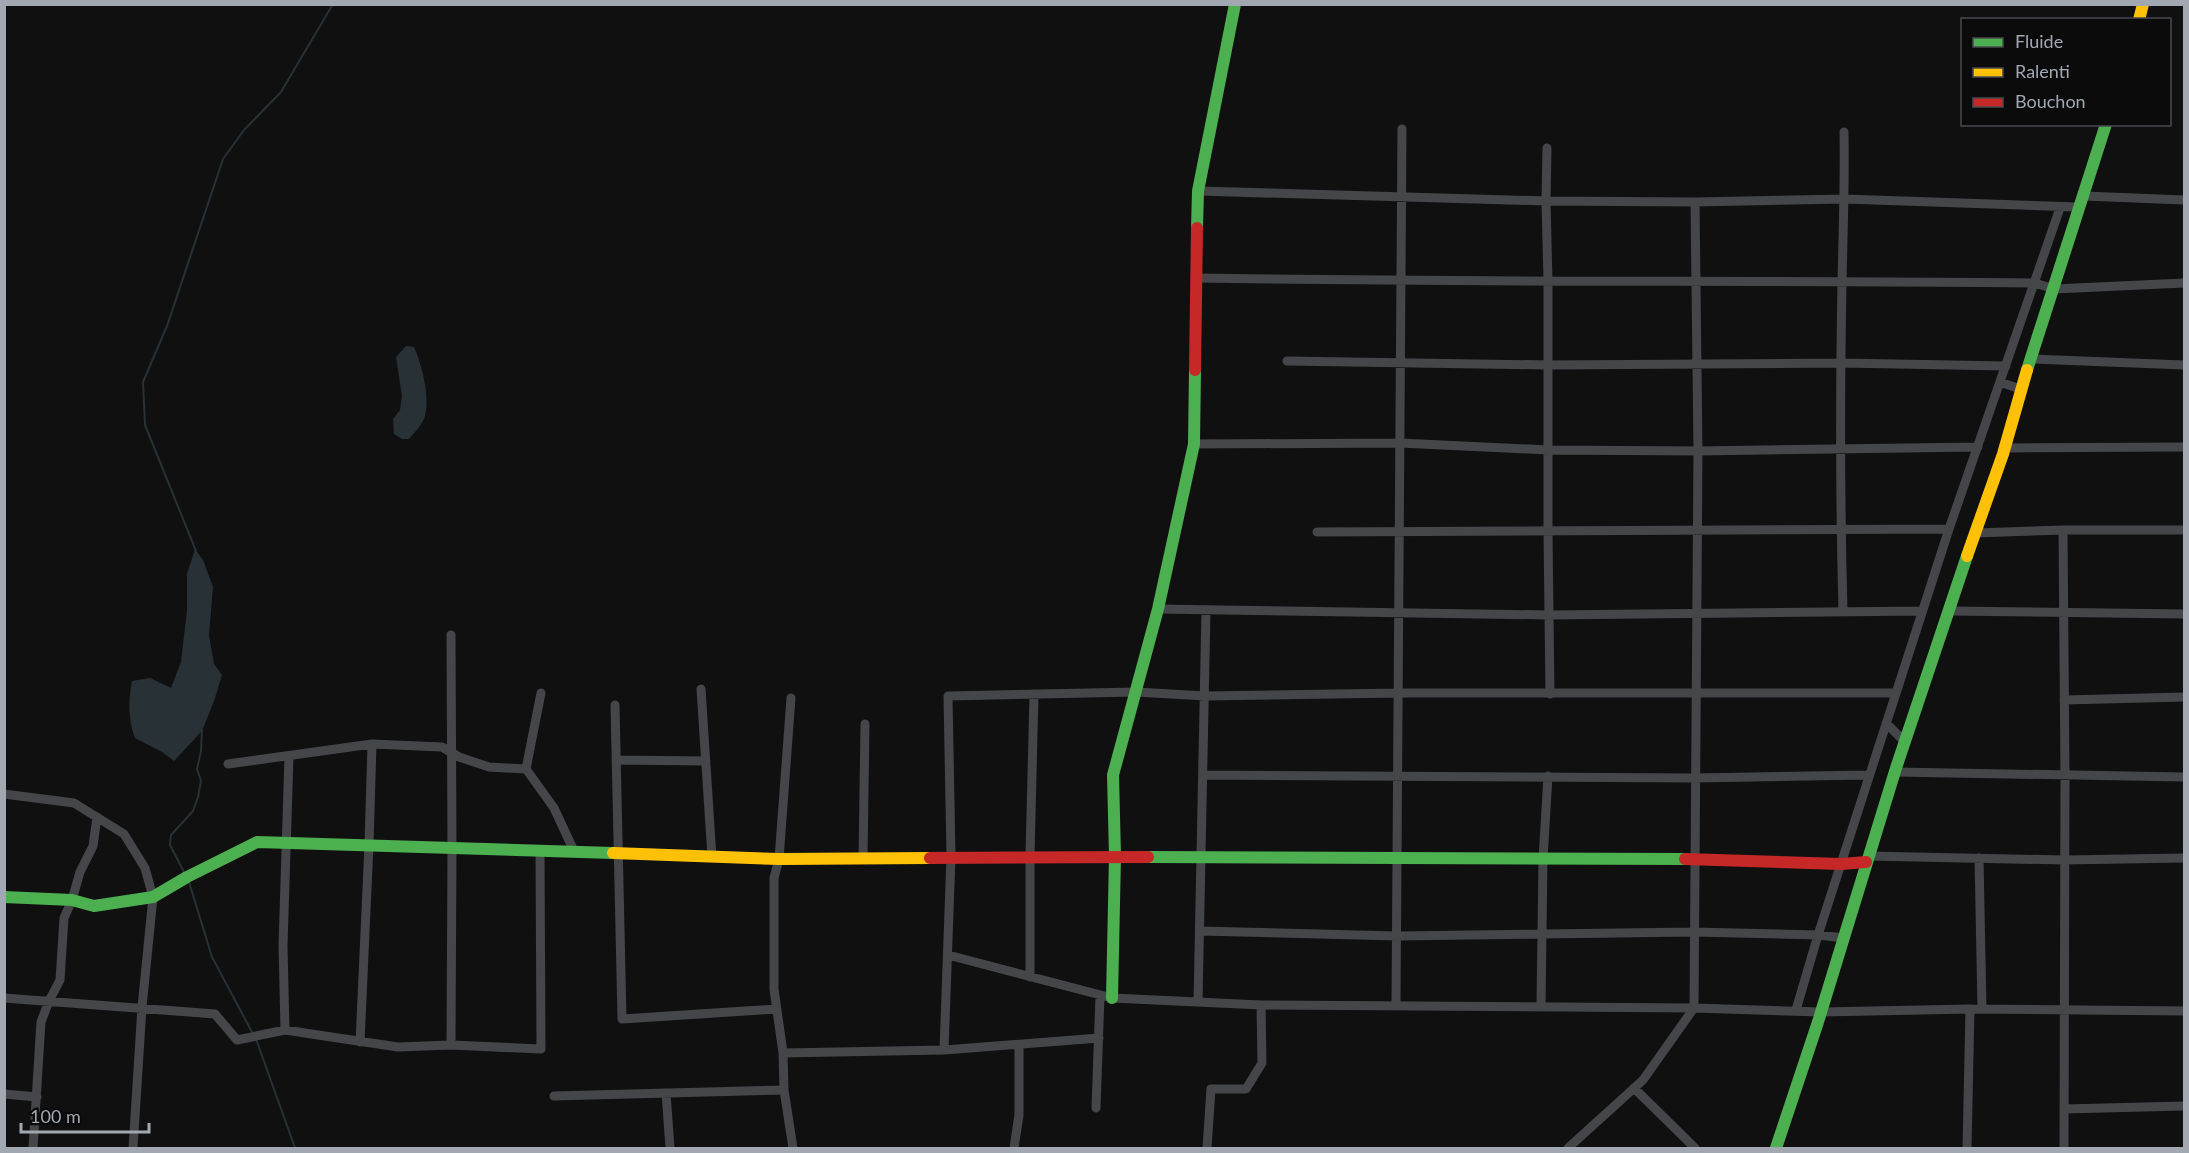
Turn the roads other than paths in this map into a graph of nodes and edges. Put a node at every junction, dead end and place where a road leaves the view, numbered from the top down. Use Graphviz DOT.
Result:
graph roads {
  1 [pos="1235,4"];
  2 [pos="2105,126"];
  3 [pos="1402,129"];
  4 [pos="1844,132"];
  5 [pos="1547,148"];
  6 [pos="1198,191"];
  7 [pos="1401,197"];
  8 [pos="1845,199"];
  9 [pos="2184,200"];
  10 [pos="1546,201"];
  11 [pos="1695,202"];
  12 [pos="2081,202"];
  13 [pos="2060,208"];
  14 [pos="1197,278"];
  15 [pos="1548,281"];
  16 [pos="1695,281"];
  17 [pos="1842,281"];
  18 [pos="1401,282"];
  19 [pos="2035,283"];
  20 [pos="2184,283"];
  21 [pos="2054,289"];
  22 [pos="2031,359"];
  23 [pos="1287,361"];
  24 [pos="1400,363"];
  25 [pos="1842,363"];
  26 [pos="1696,364"];
  27 [pos="1549,365"];
  28 [pos="2184,365"];
  29 [pos="2006,366"];
  30 [pos="2000,382"];
  31 [pos="2020,389"];
  32 [pos="1400,443"];
  33 [pos="1194,444"];
  34 [pos="1978,447"];
  35 [pos="2184,447"];
  36 [pos="2005,448"];
  37 [pos="1548,450"];
  38 [pos="1841,450"];
  39 [pos="1698,451"];
  40 [pos="1949,529"];
  41 [pos="1840,530"];
  42 [pos="2062,530"];
  43 [pos="2184,530"];
  44 [pos="1696,531"];
  45 [pos="1317,532"];
  46 [pos="1400,532"];
  47 [pos="1548,532"];
  48 [pos="1975,533"];
  49 [pos="1158,609"];
  50 [pos="1206,610"];
  51 [pos="1922,610"];
  52 [pos="1948,611"];
  53 [pos="1399,612"];
  54 [pos="1843,612"];
  55 [pos="2063,612"];
  56 [pos="1696,613"];
  57 [pos="2184,614"];
  58 [pos="1549,615"];
  59 [pos="451,635"];
  60 [pos="701,689"];
  61 [pos="1136,692"];
  62 [pos="541,693"];
  63 [pos="1398,693"];
  64 [pos="1696,693"];
  65 [pos="1896,693"];
  66 [pos="1034,694"];
  67 [pos="1550,694"];
  68 [pos="1205,696"];
  69 [pos="791,698"];
  70 [pos="2184,698"];
  71 [pos="2064,700"];
  72 [pos="615,705"];
  73 [pos="1886,723"];
  74 [pos="865,724"];
  75 [pos="1905,742"];
  76 [pos="372,744"];
  77 [pos="451,753"];
  78 [pos="289,756"];
  79 [pos="616,760"];
  80 [pos="706,761"];
  81 [pos="228,764"];
  82 [pos="526,769"];
  83 [pos="1895,772"];
  84 [pos="1203,774"];
  85 [pos="1398,775"];
  86 [pos="1869,775"];
  87 [pos="1548,776"];
  88 [pos="2065,776"];
  89 [pos="2184,777"];
  90 [pos="1695,778"];
  91 [pos="4,794"];
  92 [pos="97,817"];
  93 [pos="286,843"];
  94 [pos="369,845"];
  95 [pos="452,847"];
  96 [pos="540,850"];
  97 [pos="574,851"];
  98 [pos="618,853"];
  99 [pos="951,856"];
  100 [pos="1030,856"];
  101 [pos="1116,856"];
  102 [pos="712,857"];
  103 [pos="863,858"];
  104 [pos="1201,858"];
  105 [pos="1979,858"];
  106 [pos="2184,858"];
  107 [pos="780,859"];
  108 [pos="1397,859"];
  109 [pos="1543,859"];
  110 [pos="1695,859"];
  111 [pos="1867,860"];
  112 [pos="2064,860"];
  113 [pos="1841,864"];
  114 [pos="4,897"];
  115 [pos="153,897"];
  116 [pos="72,900"];
  117 [pos="1200,931"];
  118 [pos="1694,932"];
  119 [pos="1542,934"];
  120 [pos="1818,935"];
  121 [pos="1397,936"];
  122 [pos="1844,938"];
  123 [pos="948,955"];
  124 [pos="1030,978"];
  125 [pos="1106,997"];
  126 [pos="4,998"];
  127 [pos="49,1001"];
  128 [pos="1198,1002"];
  129 [pos="1261,1005"];
  130 [pos="1396,1005"];
  131 [pos="1541,1006"];
  132 [pos="142,1007"];
  133 [pos="1694,1008"];
  134 [pos="777,1009"];
  135 [pos="1970,1009"];
  136 [pos="1982,1009"];
  137 [pos="1796,1010"];
  138 [pos="2063,1011"];
  139 [pos="2184,1011"];
  140 [pos="1821,1012"];
  141 [pos="285,1030"];
  142 [pos="1099,1038"];
  143 [pos="360,1042"];
  144 [pos="451,1045"];
  145 [pos="1018,1045"];
  146 [pos="944,1050"];
  147 [pos="783,1053"];
  148 [pos="1634,1088"];
  149 [pos="784,1090"];
  150 [pos="666,1093"];
  151 [pos="4,1094"];
  152 [pos="554,1096"];
  153 [pos="37,1097"];
  154 [pos="2184,1106"];
  155 [pos="1096,1108"];
  156 [pos="2064,1109"];
  157 [pos="33,1149"];
  158 [pos="133,1149"];
  159 [pos="670,1149"];
  160 [pos="794,1149"];
  161 [pos="1014,1149"];
  162 [pos="1207,1149"];
  163 [pos="1568,1149"];
  164 [pos="1695,1149"];
  165 [pos="1776,1149"];
  166 [pos="1967,1149"];
  167 [pos="2064,1149"];
  1 -- 6 [label="street"];
  2 -- 12 [label="street"];
  3 -- 7 [label="street"];
  4 -- 8 [label="street"];
  5 -- 10 [label="street"];
  6 -- 7 [label="street"];
  6 -- 14 [label="street"];
  7 -- 10 [label="street"];
  7 -- 18 [label="street"];
  8 -- 11 [label="street"];
  8 -- 13 [label="street"];
  8 -- 17 [label="street"];
  9 -- 12 [label="street"];
  10 -- 11 [label="street"];
  10 -- 15 [label="street"];
  11 -- 16 [label="street"];
  12 -- 13 [label="street"];
  12 -- 21 [label="street"];
  13 -- 19 [label="street"];
  14 -- 18 [label="street"];
  14 -- 33 [label="street"];
  15 -- 16 [label="street"];
  15 -- 18 [label="street"];
  15 -- 27 [label="street"];
  16 -- 17 [label="street"];
  16 -- 26 [label="street"];
  17 -- 19 [label="street"];
  17 -- 25 [label="street"];
  18 -- 24 [label="street"];
  19 -- 21 [label="street"];
  19 -- 29 [label="street"];
  20 -- 21 [label="street"];
  21 -- 22 [label="street"];
  22 -- 28 [label="street"];
  22 -- 31 [label="street"];
  23 -- 24 [label="street"];
  24 -- 27 [label="street"];
  24 -- 32 [label="street"];
  25 -- 26 [label="street"];
  25 -- 29 [label="street"];
  25 -- 38 [label="street"];
  26 -- 27 [label="street"];
  26 -- 39 [label="street"];
  27 -- 37 [label="street"];
  29 -- 30 [label="street"];
  30 -- 31 [label="street"];
  30 -- 34 [label="street"];
  31 -- 36 [label="street"];
  32 -- 33 [label="street"];
  32 -- 37 [label="street"];
  32 -- 46 [label="street"];
  33 -- 49 [label="street"];
  34 -- 38 [label="street"];
  34 -- 40 [label="street"];
  35 -- 36 [label="street"];
  36 -- 48 [label="street"];
  37 -- 39 [label="street"];
  37 -- 47 [label="street"];
  38 -- 39 [label="street"];
  38 -- 41 [label="street"];
  39 -- 44 [label="street"];
  40 -- 41 [label="street"];
  40 -- 51 [label="street"];
  41 -- 44 [label="street"];
  41 -- 54 [label="street"];
  42 -- 43 [label="street"];
  42 -- 48 [label="street"];
  42 -- 55 [label="street"];
  44 -- 47 [label="street"];
  44 -- 56 [label="street"];
  45 -- 46 [label="street"];
  46 -- 47 [label="street"];
  46 -- 53 [label="street"];
  47 -- 58 [label="street"];
  48 -- 52 [label="street"];
  49 -- 50 [label="street"];
  49 -- 61 [label="street"];
  50 -- 53 [label="street"];
  50 -- 68 [label="street"];
  51 -- 54 [label="street"];
  51 -- 65 [label="street"];
  52 -- 55 [label="street"];
  52 -- 75 [label="street"];
  53 -- 58 [label="street"];
  53 -- 63 [label="street"];
  54 -- 56 [label="street"];
  55 -- 57 [label="street"];
  55 -- 71 [label="street"];
  56 -- 58 [label="street"];
  56 -- 64 [label="street"];
  58 -- 67 [label="street"];
  59 -- 77 [label="street"];
  60 -- 80 [label="street"];
  61 -- 66 [label="street"];
  61 -- 68 [label="street"];
  61 -- 101 [label="street"];
  62 -- 82 [label="street"];
  63 -- 67 [label="street"];
  63 -- 68 [label="street"];
  63 -- 85 [label="street"];
  64 -- 65 [label="street"];
  64 -- 67 [label="street"];
  64 -- 90 [label="street"];
  65 -- 73 [label="street"];
  66 -- 99 [label="street"];
  66 -- 100 [label="street"];
  68 -- 84 [label="street"];
  69 -- 107 [label="street"];
  70 -- 71 [label="street"];
  71 -- 88 [label="street"];
  72 -- 79 [label="street"];
  73 -- 75 [label="street"];
  73 -- 86 [label="street"];
  74 -- 103 [label="street"];
  75 -- 83 [label="street"];
  76 -- 77 [label="street"];
  76 -- 78 [label="street"];
  76 -- 94 [label="street"];
  77 -- 82 [label="street"];
  77 -- 95 [label="street"];
  78 -- 81 [label="street"];
  78 -- 93 [label="street"];
  79 -- 80 [label="street"];
  79 -- 98 [label="street"];
  80 -- 102 [label="street"];
  82 -- 97 [label="street"];
  83 -- 88 [label="street"];
  83 -- 111 [label="street"];
  84 -- 85 [label="street"];
  84 -- 104 [label="street"];
  85 -- 87 [label="street"];
  85 -- 108 [label="street"];
  86 -- 90 [label="street"];
  86 -- 113 [label="street"];
  87 -- 90 [label="street"];
  87 -- 109 [label="street"];
  88 -- 89 [label="street"];
  88 -- 112 [label="street"];
  90 -- 110 [label="street"];
  91 -- 92 [label="street"];
  92 -- 115 [label="street"];
  92 -- 116 [label="street"];
  93 -- 94 [label="street"];
  93 -- 115 [label="street"];
  93 -- 141 [label="street"];
  94 -- 95 [label="street"];
  94 -- 143 [label="street"];
  95 -- 96 [label="street"];
  95 -- 144 [label="street"];
  96 -- 97 [label="street"];
  96 -- 144 [label="street"];
  97 -- 98 [label="street"];
  98 -- 102 [label="street"];
  98 -- 134 [label="street"];
  99 -- 100 [label="street"];
  99 -- 103 [label="street"];
  99 -- 123 [label="street"];
  100 -- 101 [label="street"];
  100 -- 124 [label="street"];
  101 -- 104 [label="street"];
  101 -- 125 [label="street"];
  102 -- 107 [label="street"];
  103 -- 107 [label="street"];
  104 -- 108 [label="street"];
  104 -- 117 [label="street"];
  105 -- 111 [label="street"];
  105 -- 112 [label="street"];
  105 -- 136 [label="street"];
  106 -- 112 [label="street"];
  107 -- 134 [label="street"];
  108 -- 109 [label="street"];
  108 -- 121 [label="street"];
  109 -- 110 [label="street"];
  109 -- 119 [label="street"];
  110 -- 113 [label="street"];
  110 -- 118 [label="street"];
  111 -- 113 [label="street"];
  111 -- 122 [label="street"];
  112 -- 138 [label="street"];
  113 -- 120 [label="street"];
  114 -- 116 [label="street"];
  115 -- 116 [label="street"];
  115 -- 132 [label="street"];
  116 -- 127 [label="street"];
  117 -- 121 [label="street"];
  117 -- 128 [label="street"];
  118 -- 119 [label="street"];
  118 -- 120 [label="street"];
  118 -- 133 [label="street"];
  119 -- 121 [label="street"];
  119 -- 131 [label="street"];
  120 -- 122 [label="street"];
  120 -- 137 [label="street"];
  121 -- 130 [label="street"];
  122 -- 140 [label="street"];
  123 -- 124 [label="street"];
  123 -- 146 [label="street"];
  124 -- 125 [label="street"];
  125 -- 128 [label="street"];
  125 -- 142 [label="street"];
  126 -- 127 [label="street"];
  127 -- 132 [label="street"];
  127 -- 153 [label="street"];
  128 -- 129 [label="street"];
  129 -- 130 [label="street"];
  129 -- 162 [label="street"];
  130 -- 131 [label="street"];
  131 -- 133 [label="street"];
  132 -- 141 [label="street"];
  132 -- 158 [label="street"];
  133 -- 137 [label="street"];
  133 -- 148 [label="street"];
  134 -- 147 [label="street"];
  135 -- 136 [label="street"];
  135 -- 140 [label="street"];
  135 -- 166 [label="street"];
  136 -- 138 [label="street"];
  137 -- 140 [label="street"];
  138 -- 139 [label="street"];
  138 -- 156 [label="street"];
  140 -- 165 [label="street"];
  141 -- 143 [label="street"];
  142 -- 145 [label="street"];
  142 -- 155 [label="street"];
  143 -- 144 [label="street"];
  145 -- 146 [label="street"];
  145 -- 161 [label="street"];
  146 -- 147 [label="street"];
  147 -- 149 [label="street"];
  148 -- 163 [label="street"];
  148 -- 164 [label="street"];
  149 -- 150 [label="street"];
  149 -- 160 [label="street"];
  150 -- 152 [label="street"];
  150 -- 159 [label="street"];
  151 -- 153 [label="street"];
  153 -- 157 [label="street"];
  154 -- 156 [label="street"];
  156 -- 167 [label="street"];
}
